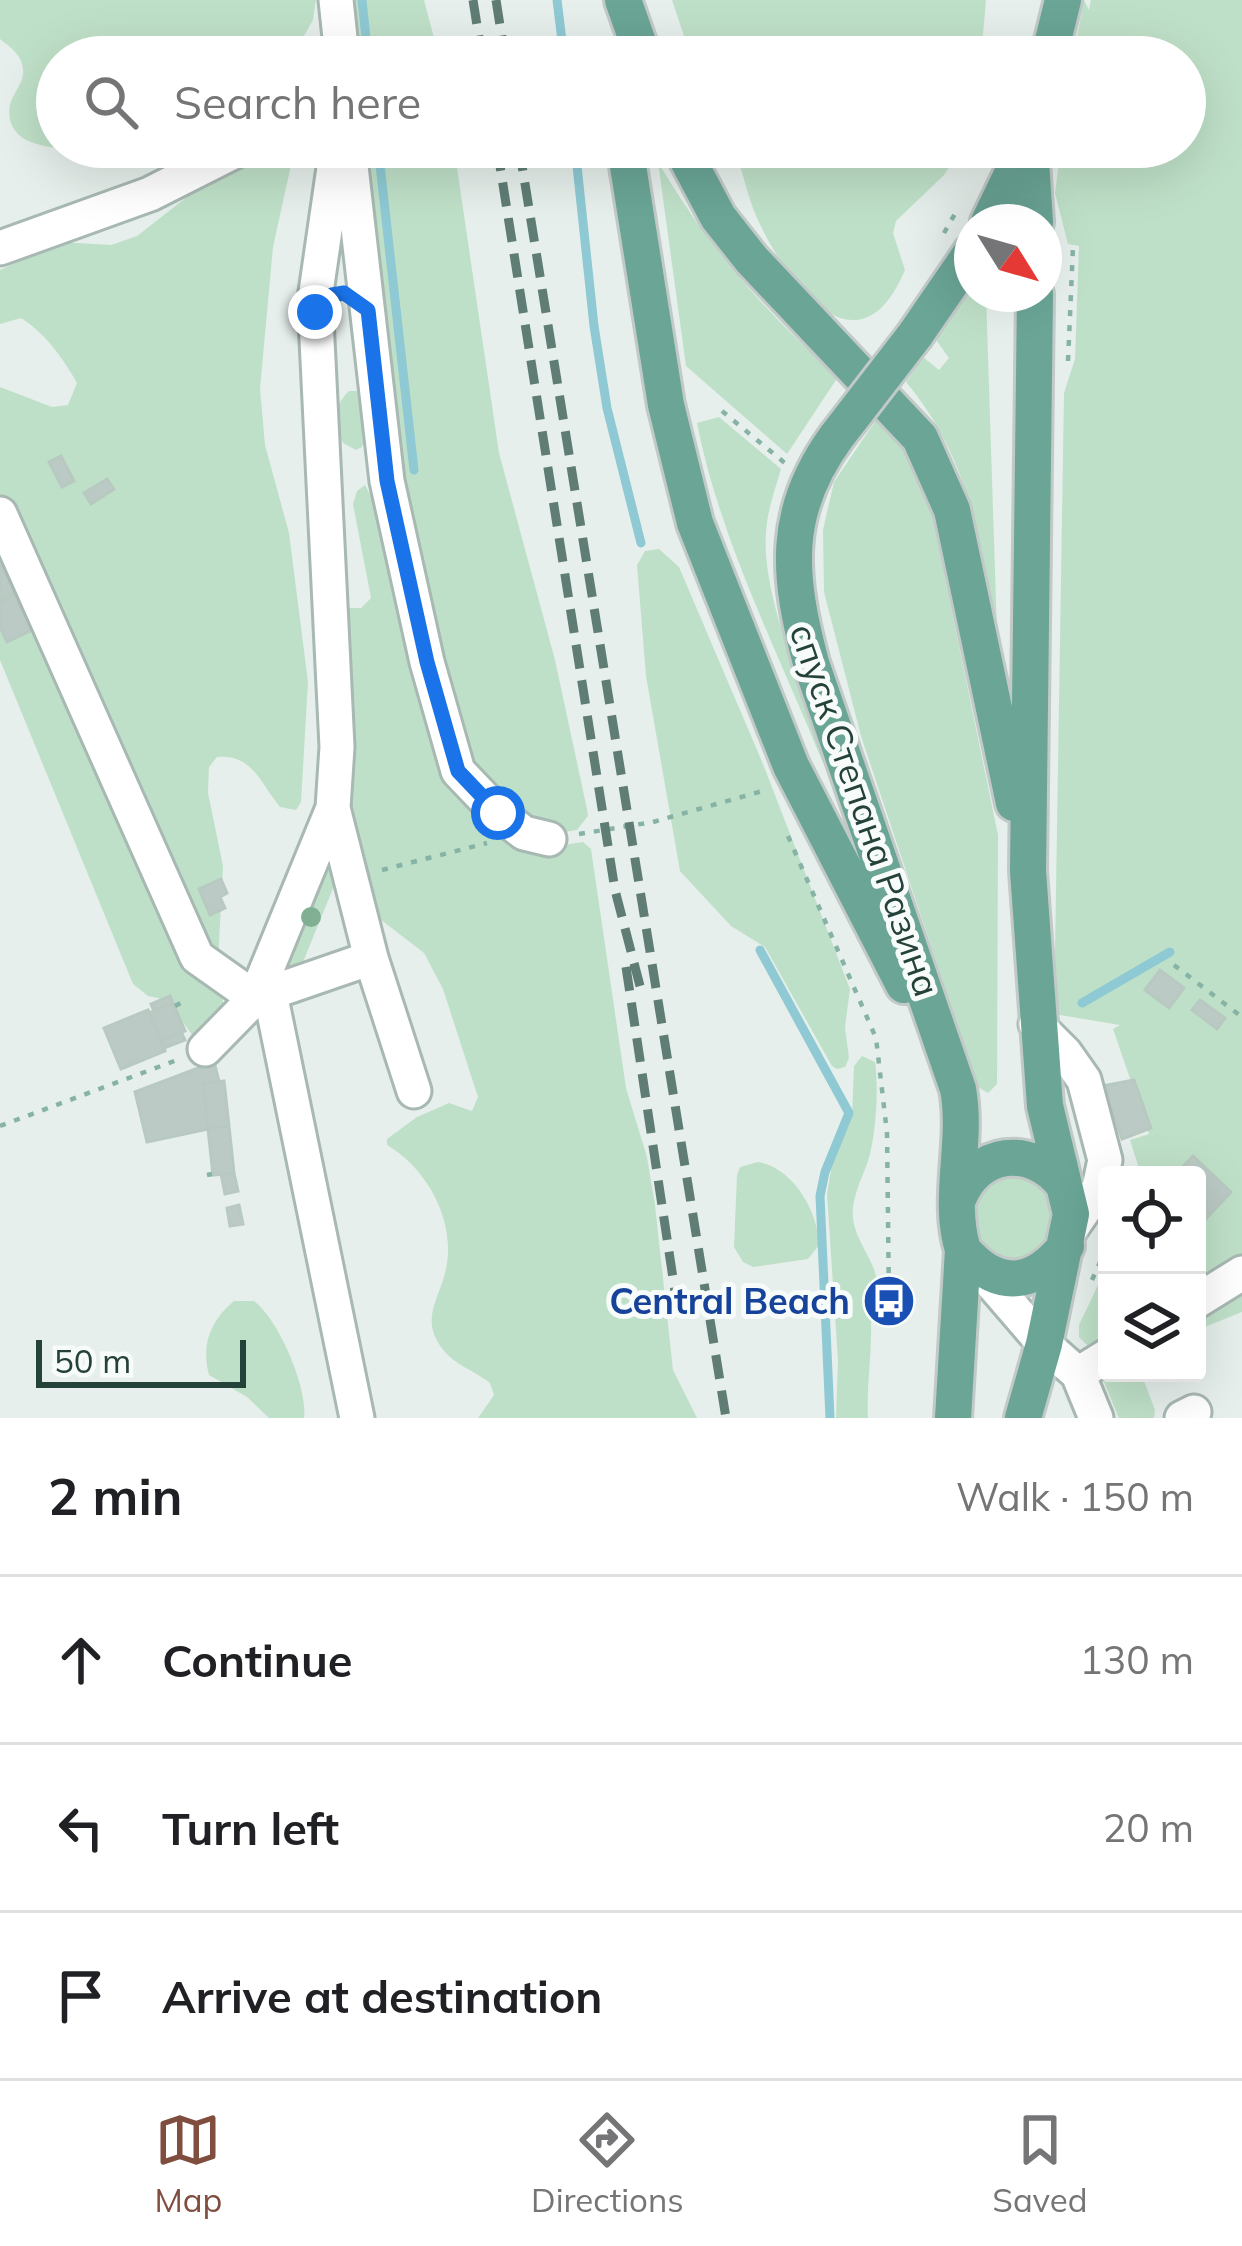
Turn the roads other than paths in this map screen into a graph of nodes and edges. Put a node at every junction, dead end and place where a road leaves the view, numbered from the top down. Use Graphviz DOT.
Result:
graph roads {
  1 [pos="336,0"];
  2 [pos="610,0"];
  3 [pos="622,0"];
  4 [pos="1063,0"];
  5 [pos="337,36"];
  6 [pos="614,36"];
  7 [pos="636,36"];
  8 [pos="1054,36"];
  9 [pos="201,168"];
  10 [pos="334,168"];
  11 [pos="351,168"];
  12 [pos="628,168"];
  13 [pos="692,168"];
  14 [pos="1017,168"];
  15 [pos="1030,168"];
  16 [pos="998,204"];
  17 [pos="1033,204"];
  18 [pos="0,248"];
  19 [pos="954,278"];
  20 [pos="368,310"];
  21 [pos="315,312"];
  22 [pos="1035,312"];
  23 [pos="0,514"];
  24 [pos="333,808"];
  25 [pos="537,836"];
  26 [pos="1028,872"];
  27 [pos="371,958"];
  28 [pos="262,995"];
  29 [pos="1036,1024"];
  30 [pos="205,1049"];
  31 [pos="958,1088"];
  32 [pos="414,1091"];
  33 [pos="1063,1184"];
  34 [pos="958,1199"];
  35 [pos="1068,1238"];
  36 [pos="970,1258"];
  37 [pos="1242,1273"];
  38 [pos="1206,1295"];
  39 [pos="1044,1344"];
  40 [pos="1098,1362"];
  41 [pos="1078,1374"];
  42 [pos="357,1418"];
  43 [pos="953,1418"];
  44 [pos="1024,1418"];
  45 [pos="1096,1418"];
  1 -- 5 [label="street"];
  2 -- 6 [label="main road"];
  3 -- 7 [label="main road"];
  4 -- 8 [label="main road"];
  9 -- 18 [label="street"];
  10 -- 21 [label="street"];
  11 -- 20 [label="street"];
  12 -- 31 [label="main road"];
  13 -- 26 [label="main road"];
  14 -- 16 [label="main road"];
  15 -- 17 [label="main road"];
  19 -- 31 [label="main road, спуск Степана Разина, bridge"];
  20 -- 21 [label="street"];
  20 -- 25 [label="street"];
  21 -- 24 [label="street"];
  22 -- 26 [label="main road"];
  23 -- 28 [label="street"];
  24 -- 27 [label="street"];
  24 -- 28 [label="street"];
  26 -- 29 [label="main road"];
  27 -- 28 [label="street"];
  27 -- 32 [label="street"];
  28 -- 30 [label="street"];
  28 -- 42 [label="street"];
  29 -- 33 [label="main road"];
  29 -- 35 [label="street"];
  31 -- 34 [label="main road, спуск Степана Разина"];
  33 -- 34 [label="main road"];
  33 -- 35 [label="main road"];
  34 -- 36 [label="main road, спуск Степана Разина"];
  35 -- 36 [label="main road"];
  35 -- 39 [label="main road"];
  36 -- 39 [label="street"];
  36 -- 43 [label="main road, спуск Степана Разина"];
  37 -- 38 [label="street"];
  39 -- 41 [label="street"];
  39 -- 44 [label="main road"];
  40 -- 41 [label="street"];
  41 -- 45 [label="street"];
}
